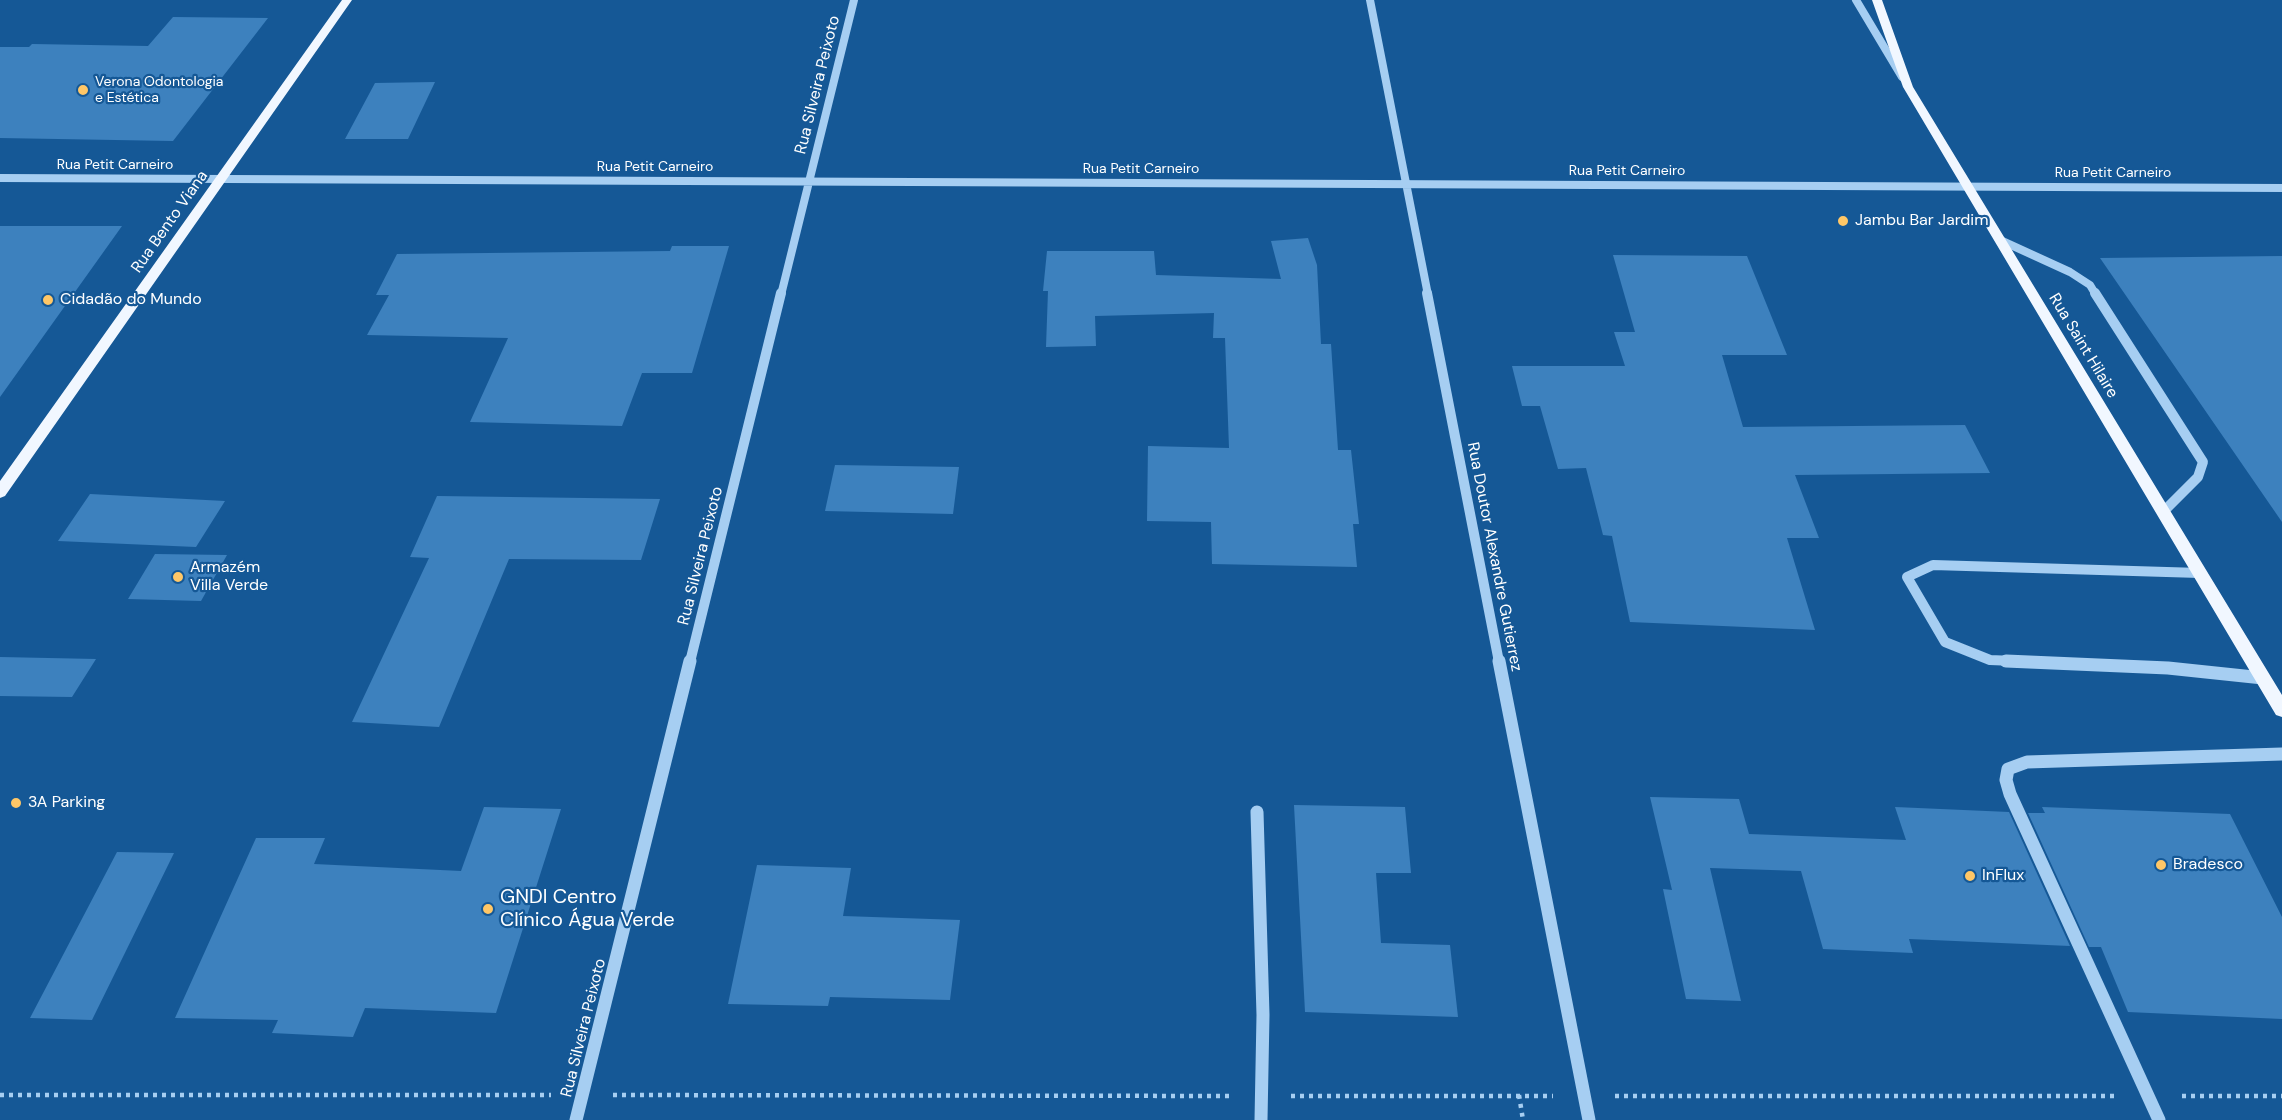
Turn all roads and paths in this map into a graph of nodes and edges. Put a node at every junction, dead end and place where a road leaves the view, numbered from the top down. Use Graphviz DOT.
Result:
graph roads {
  1 [pos="347,0"];
  2 [pos="854,0"];
  3 [pos="1370,0"];
  4 [pos="1856,0"];
  5 [pos="1877,0"];
  6 [pos="1908,87"];
  7 [pos="0,178"];
  8 [pos="221,179"];
  9 [pos="809,182"];
  10 [pos="1406,184"];
  11 [pos="1967,186"];
  12 [pos="2282,188"];
  13 [pos="2000,240"];
  14 [pos="0,492"];
  15 [pos="2163,512"];
  16 [pos="2200,573"];
  17 [pos="2263,678"];
  18 [pos="2282,710"];
  19 [pos="2282,754"];
  20 [pos="1257,812"];
  21 [pos="0,1095"];
  22 [pos="538,1095"];
  23 [pos="629,1095"];
  24 [pos="1519,1095"];
  25 [pos="2148,1095"];
  26 [pos="1261,1096"];
  27 [pos="1539,1096"];
  28 [pos="1630,1096"];
  29 [pos="2282,1096"];
  30 [pos="576,1120"];
  31 [pos="1261,1120"];
  32 [pos="1523,1120"];
  33 [pos="1589,1120"];
  34 [pos="2158,1120"];
  1 -- 8 [label="main road, Rua Bento Viana"];
  2 -- 9 [label="street, Rua Silveira Peixoto"];
  3 -- 10 [label="street, Rua Doutor Alexandre Gutierrez"];
  4 -- 6 [label="street, Rua Saint Hilaire"];
  5 -- 6 [label="main road"];
  6 -- 11 [label="main road, Rua Saint Hilaire"];
  7 -- 8 [label="street, Rua Petit Carneiro"];
  8 -- 9 [label="street, Rua Petit Carneiro"];
  8 -- 14 [label="main road, Rua Bento Viana"];
  9 -- 10 [label="street, Rua Petit Carneiro"];
  9 -- 30 [label="street, Rua Silveira Peixoto"];
  10 -- 11 [label="street, Rua Petit Carneiro"];
  10 -- 33 [label="street, Rua Doutor Alexandre Gutierrez"];
  11 -- 12 [label="street, Rua Petit Carneiro"];
  11 -- 13 [label="main road, Rua Saint Hilaire"];
  13 -- 15 [label="main road, Rua Saint Hilaire"];
  13 -- 15 [label="street"];
  15 -- 16 [label="main road, Rua Saint Hilaire"];
  16 -- 17 [label="main road, Rua Saint Hilaire"];
  16 -- 17 [label="street"];
  17 -- 18 [label="main road, Rua Saint Hilaire"];
  19 -- 25 [label="street"];
  20 -- 26 [label="street"];
  21 -- 22 [label="path"];
  23 -- 26 [label="path"];
  24 -- 26 [label="path"];
  24 -- 27 [label="path"];
  24 -- 32 [label="path"];
  25 -- 28 [label="path"];
  25 -- 29 [label="path"];
  25 -- 34 [label="street"];
  26 -- 31 [label="street"];
}
